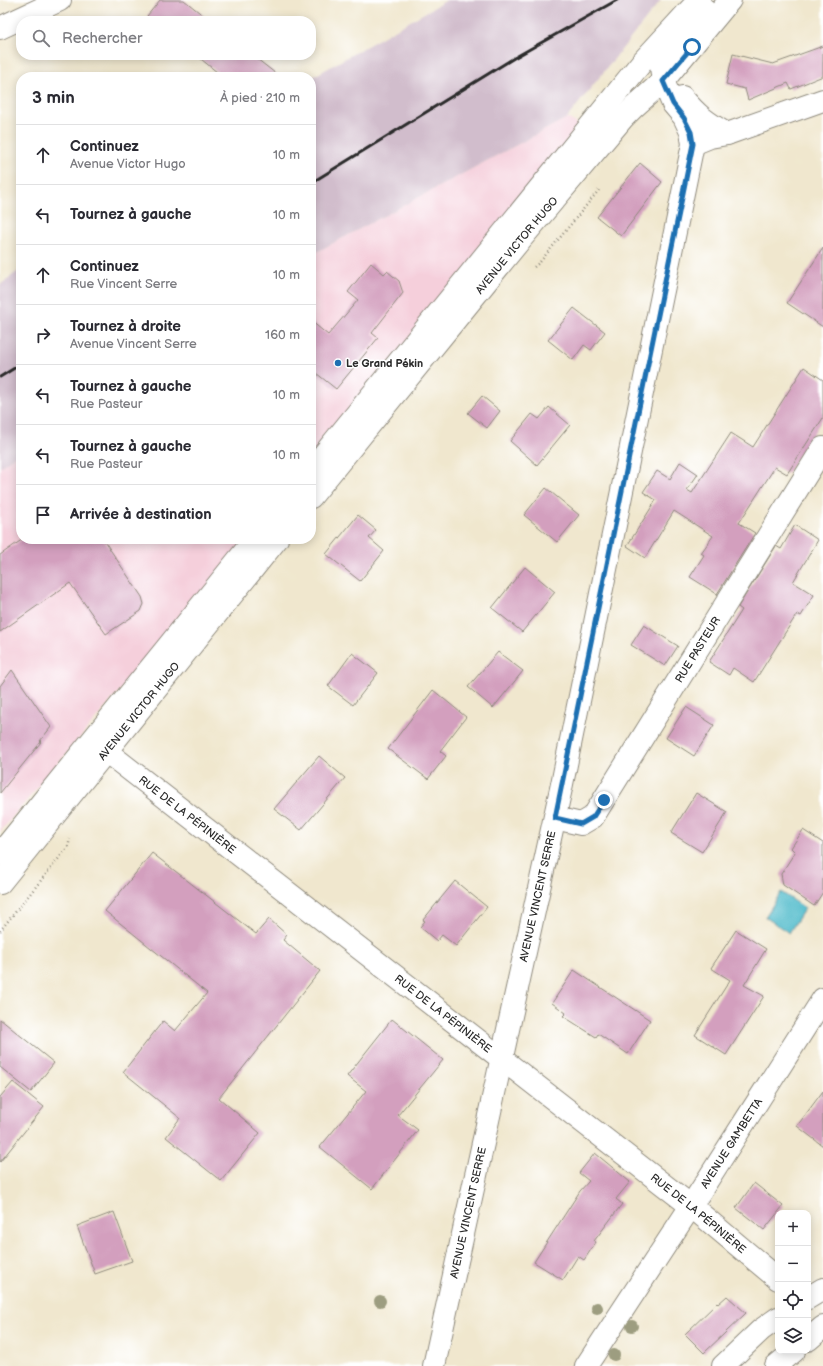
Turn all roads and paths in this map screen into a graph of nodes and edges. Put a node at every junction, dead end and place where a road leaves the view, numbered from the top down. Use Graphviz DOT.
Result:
graph roads {
  1 [pos="60,0"];
  2 [pos="698,0"];
  3 [pos="709,0"];
  4 [pos="730,0"];
  5 [pos="26,16"];
  6 [pos="16,21"];
  7 [pos="0,28"];
  8 [pos="692,47"];
  9 [pos="663,81"];
  10 [pos="823,100"];
  11 [pos="673,104"];
  12 [pos="634,107"];
  13 [pos="727,134"];
  14 [pos="693,144"];
  15 [pos="823,448"];
  16 [pos="316,464"];
  17 [pos="316,491"];
  18 [pos="251,544"];
  19 [pos="273,544"];
  20 [pos="106,752"];
  21 [pos="555,818"];
  22 [pos="0,854"];
  23 [pos="0,883"];
  24 [pos="823,999"];
  25 [pos="501,1058"];
  26 [pos="691,1206"];
  27 [pos="775,1276"];
  28 [pos="823,1288"];
  29 [pos="811,1296"];
  30 [pos="775,1320"];
  31 [pos="823,1327"];
  32 [pos="811,1337"];
  33 [pos="790,1354"];
  34 [pos="434,1366"];
  35 [pos="586,1366"];
  36 [pos="723,1366"];
  37 [pos="776,1366"];
  1 -- 5 [label="street"];
  2 -- 16 [label="street, AVENUE VICTOR HUGO"];
  3 -- 9 [label="street"];
  4 -- 8 [label="street, AVENUE VICTOR HUGO"];
  6 -- 7 [label="street"];
  8 -- 9 [label="street, AVENUE VICTOR HUGO"];
  8 -- 13 [label="street"];
  9 -- 11 [label="street"];
  9 -- 12 [label="street, AVENUE VICTOR HUGO"];
  10 -- 13 [label="street"];
  11 -- 12 [label="street"];
  11 -- 14 [label="street"];
  12 -- 17 [label="street, AVENUE VICTOR HUGO"];
  13 -- 14 [label="street"];
  14 -- 21 [label="street, AVENUE VINCENT SERRE"];
  15 -- 21 [label="street, RUE PASTEUR"];
  18 -- 22 [label="street, AVENUE VICTOR HUGO"];
  19 -- 20 [label="street, AVENUE VICTOR HUGO"];
  20 -- 23 [label="street, AVENUE VICTOR HUGO"];
  20 -- 25 [label="street, RUE DE LA PÉPINIÈRE"];
  21 -- 25 [label="street, AVENUE VINCENT SERRE"];
  24 -- 26 [label="street, AVENUE GAMBETTA"];
  25 -- 26 [label="street, RUE DE LA PÉPINIÈRE"];
  25 -- 34 [label="street, AVENUE VINCENT SERRE"];
  26 -- 27 [label="street, RUE DE LA PÉPINIÈRE"];
  26 -- 35 [label="street, AVENUE GAMBETTA"];
  28 -- 29 [label="street"];
  30 -- 36 [label="street"];
  31 -- 32 [label="street"];
  33 -- 37 [label="street"];
}
